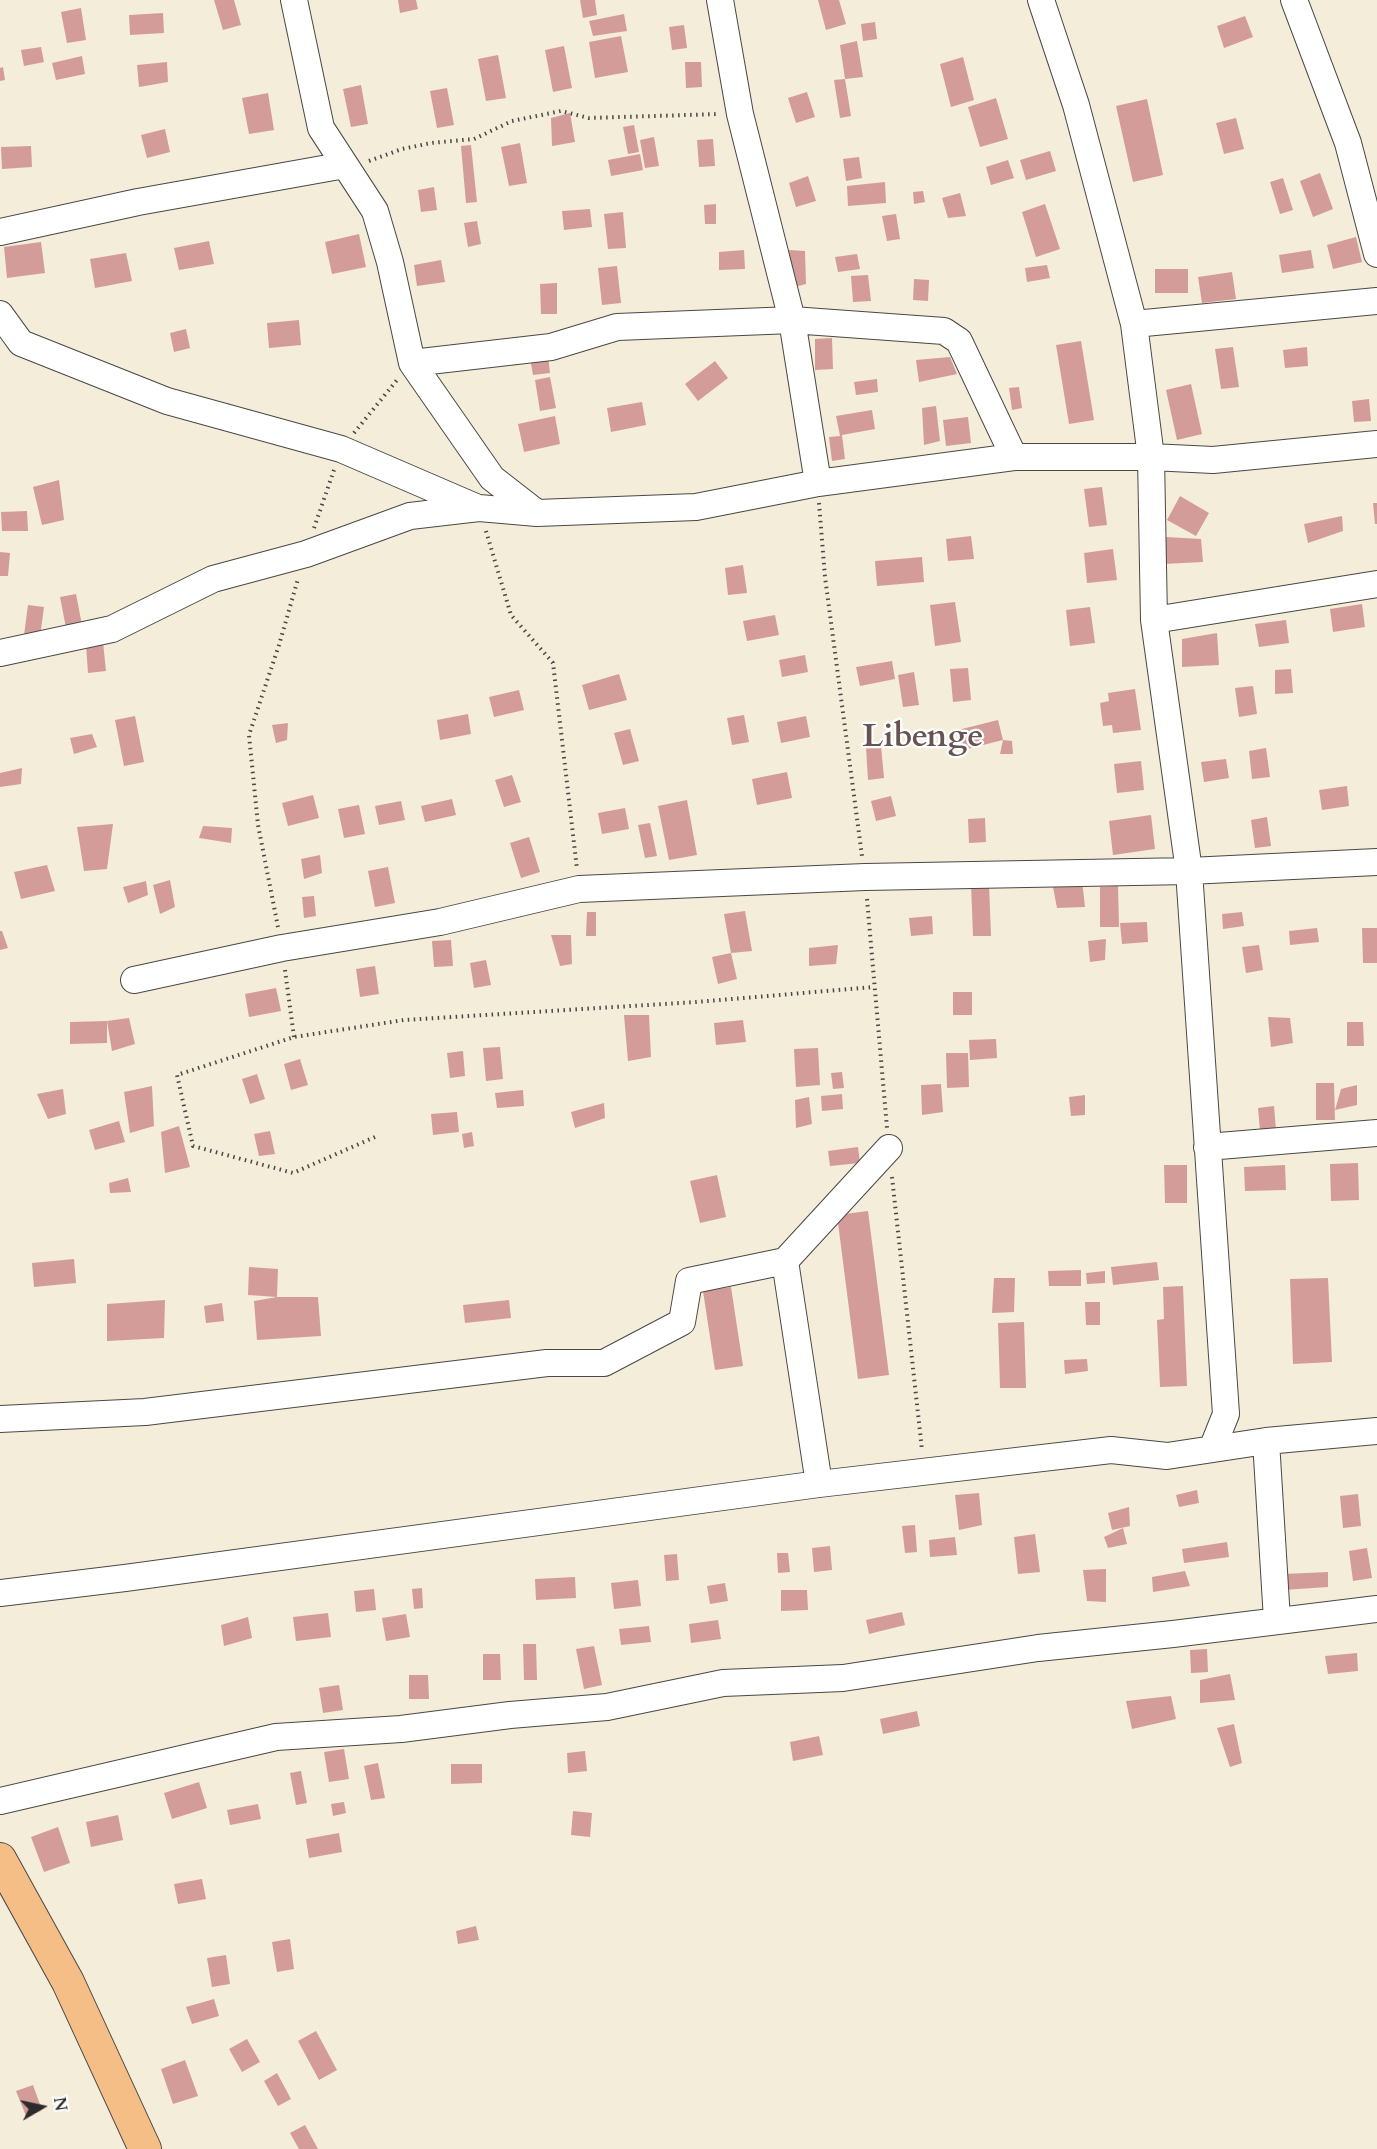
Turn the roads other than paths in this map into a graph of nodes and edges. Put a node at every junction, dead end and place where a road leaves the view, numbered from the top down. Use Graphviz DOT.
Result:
graph roads {
  1 [pos="294,0"];
  2 [pos="720,0"];
  3 [pos="1041,0"];
  4 [pos="1293,0"];
  5 [pos="345,165"];
  6 [pos="0,232"];
  7 [pos="1377,254"];
  8 [pos="1377,301"];
  9 [pos="0,314"];
  10 [pos="792,320"];
  11 [pos="1134,324"];
  12 [pos="412,363"];
  13 [pos="1377,444"];
  14 [pos="1014,457"];
  15 [pos="1151,457"];
  16 [pos="818,483"];
  17 [pos="479,508"];
  18 [pos="537,513"];
  19 [pos="1377,584"];
  20 [pos="1154,620"];
  21 [pos="0,653"];
  22 [pos="1377,862"];
  23 [pos="1189,871"];
  24 [pos="134,980"];
  25 [pos="1377,1133"];
  26 [pos="1207,1147"];
  27 [pos="889,1148"];
  28 [pos="785,1261"];
  29 [pos="0,1419"];
  30 [pos="1377,1431"];
  31 [pos="1266,1441"];
  32 [pos="1212,1449"];
  33 [pos="819,1484"];
  34 [pos="0,1593"];
  35 [pos="1377,1609"];
  36 [pos="1277,1620"];
  37 [pos="0,1801"];
  38 [pos="0,1859"];
  39 [pos="145,2149"];
  1 -- 5 [label="street"];
  2 -- 10 [label="street"];
  3 -- 11 [label="street"];
  4 -- 7 [label="street"];
  5 -- 6 [label="street"];
  5 -- 12 [label="street"];
  8 -- 11 [label="street"];
  9 -- 17 [label="street"];
  10 -- 12 [label="street"];
  10 -- 14 [label="street"];
  10 -- 16 [label="street"];
  11 -- 15 [label="street"];
  12 -- 18 [label="street"];
  13 -- 15 [label="street"];
  14 -- 15 [label="street"];
  14 -- 16 [label="street"];
  15 -- 20 [label="street"];
  16 -- 18 [label="street"];
  17 -- 18 [label="street"];
  17 -- 21 [label="street"];
  19 -- 20 [label="street"];
  20 -- 23 [label="street"];
  22 -- 23 [label="street"];
  23 -- 24 [label="street"];
  23 -- 26 [label="street"];
  25 -- 26 [label="street"];
  26 -- 32 [label="street"];
  27 -- 28 [label="street"];
  28 -- 29 [label="street"];
  28 -- 33 [label="street"];
  30 -- 31 [label="street"];
  31 -- 32 [label="street"];
  31 -- 36 [label="street"];
  32 -- 33 [label="street"];
  33 -- 34 [label="street"];
  35 -- 36 [label="street"];
  36 -- 37 [label="street"];
  38 -- 39 [label="main road"];
}
